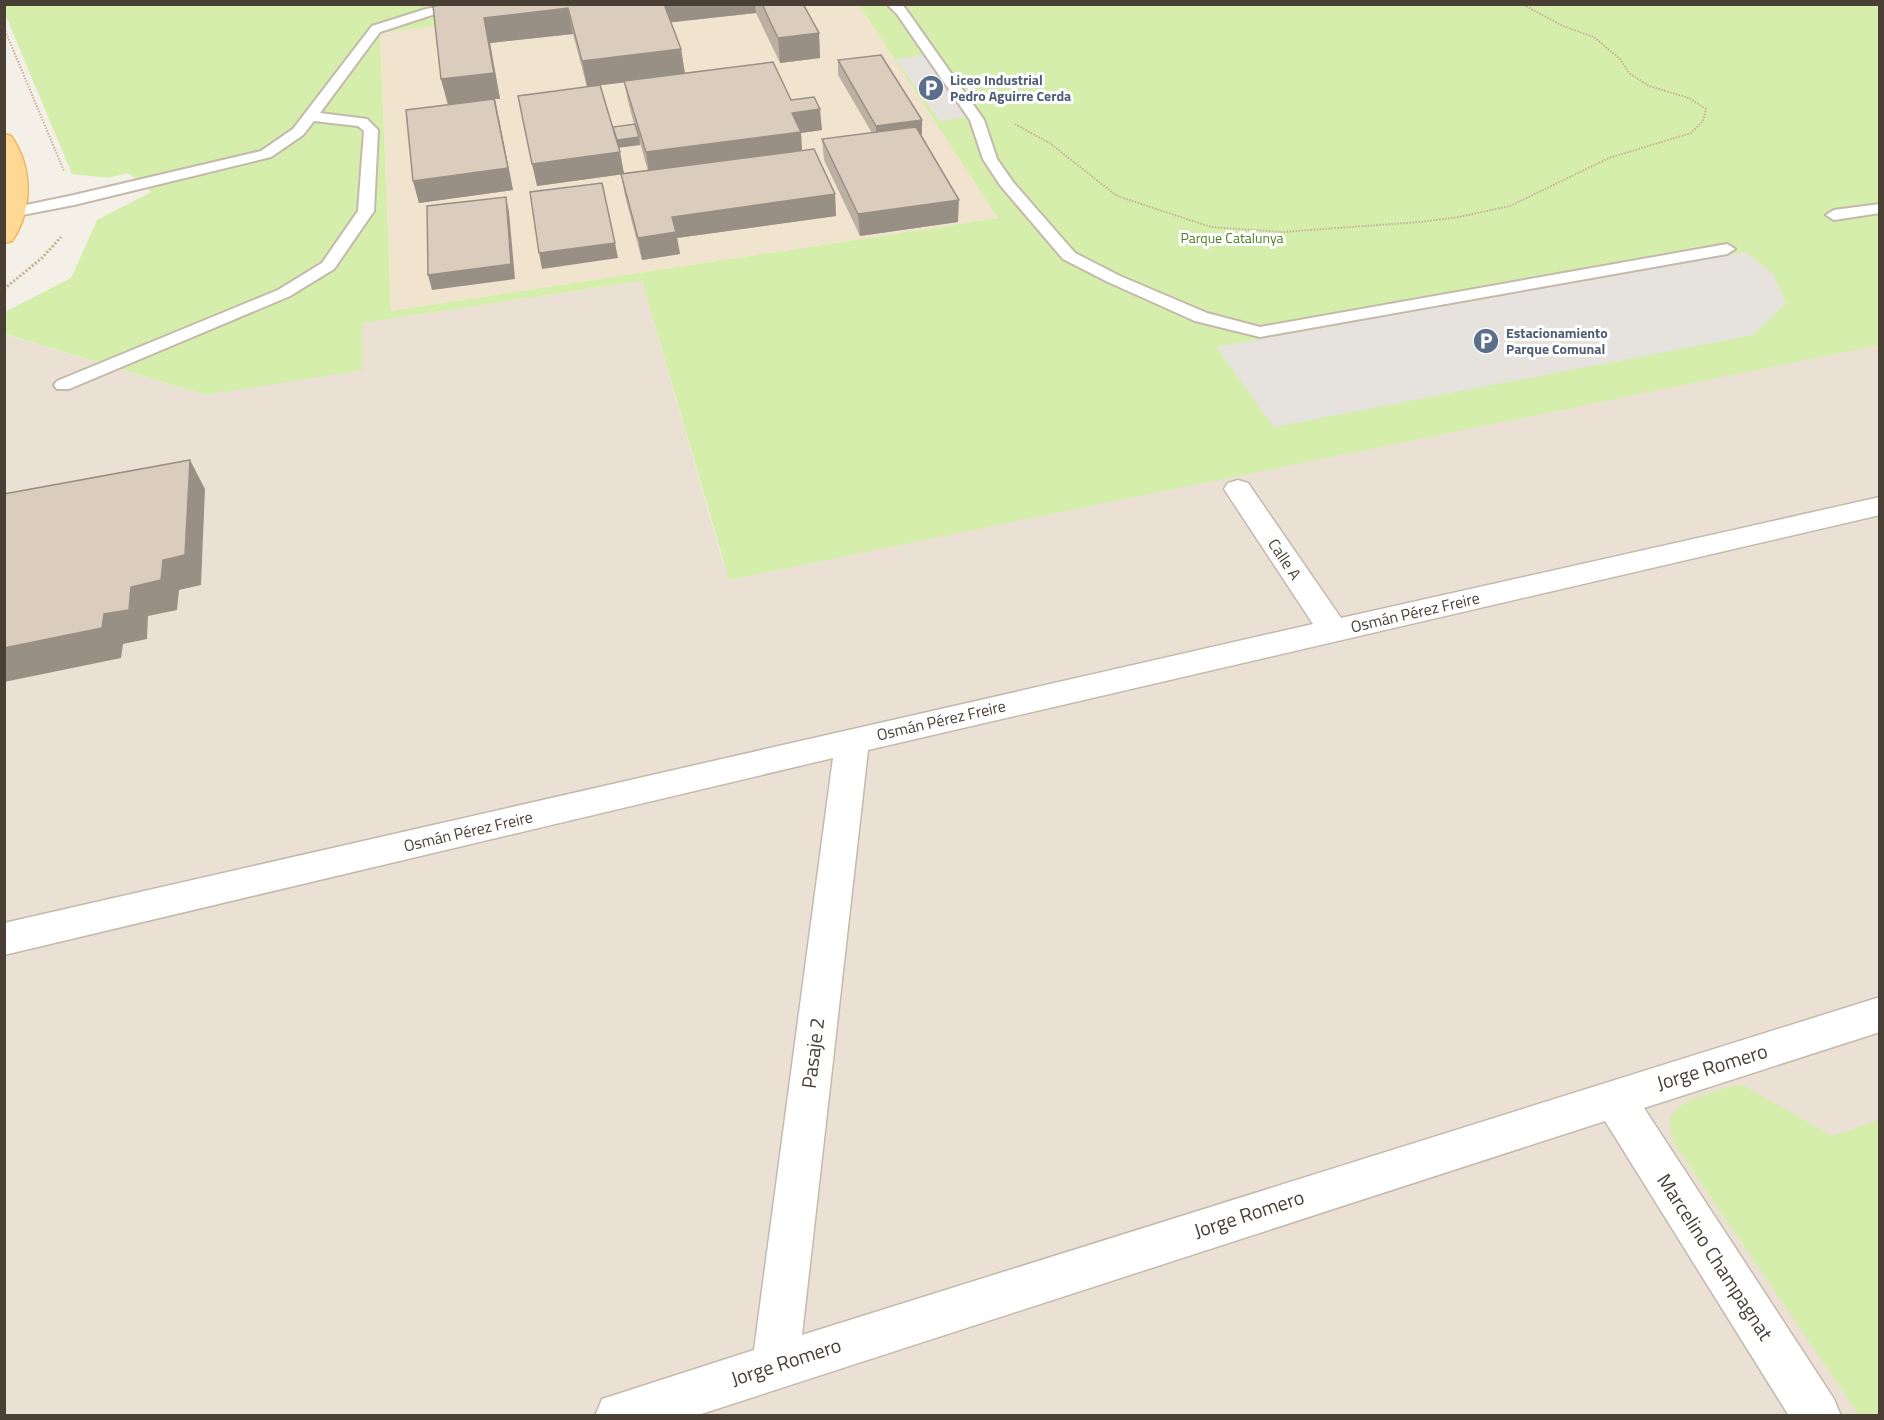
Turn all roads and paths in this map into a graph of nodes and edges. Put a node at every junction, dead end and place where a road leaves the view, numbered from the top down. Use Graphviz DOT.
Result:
graph roads {
  1 [pos="480,4"];
  2 [pos="893,4"];
  3 [pos="1522,4"];
  4 [pos="310,116"];
  5 [pos="976,120"];
  6 [pos="4,140"];
  7 [pos="1880,208"];
  8 [pos="17,212"];
  9 [pos="1834,215"];
  10 [pos="4,236"];
  11 [pos="1727,249"];
  12 [pos="63,385"];
  13 [pos="1238,489"];
  14 [pos="1880,506"];
  15 [pos="1333,630"];
  16 [pos="852,741"];
  17 [pos="4,939"];
  18 [pos="1880,1014"];
  19 [pos="1614,1098"];
  20 [pos="775,1365"];
  21 [pos="619,1416"];
  22 [pos="1817,1416"];
  1 -- 4 [label="lane"];
  2 -- 5 [label="lane"];
  3 -- 5 [label="path"];
  4 -- 8 [label="lane"];
  4 -- 12 [label="lane"];
  5 -- 11 [label="lane"];
  6 -- 8 [label="main road"];
  7 -- 9 [label="lane"];
  8 -- 10 [label="main road"];
  13 -- 15 [label="street, Calle A"];
  14 -- 15 [label="street, Osmán Pérez Freire"];
  15 -- 16 [label="street, Osmán Pérez Freire"];
  16 -- 17 [label="street, Osmán Pérez Freire"];
  16 -- 20 [label="street, Pasaje 2"];
  18 -- 19 [label="street, Jorge Romero"];
  19 -- 20 [label="street, Jorge Romero"];
  19 -- 22 [label="street, Marcelino Champagnat"];
  20 -- 21 [label="street, Jorge Romero"];
}
